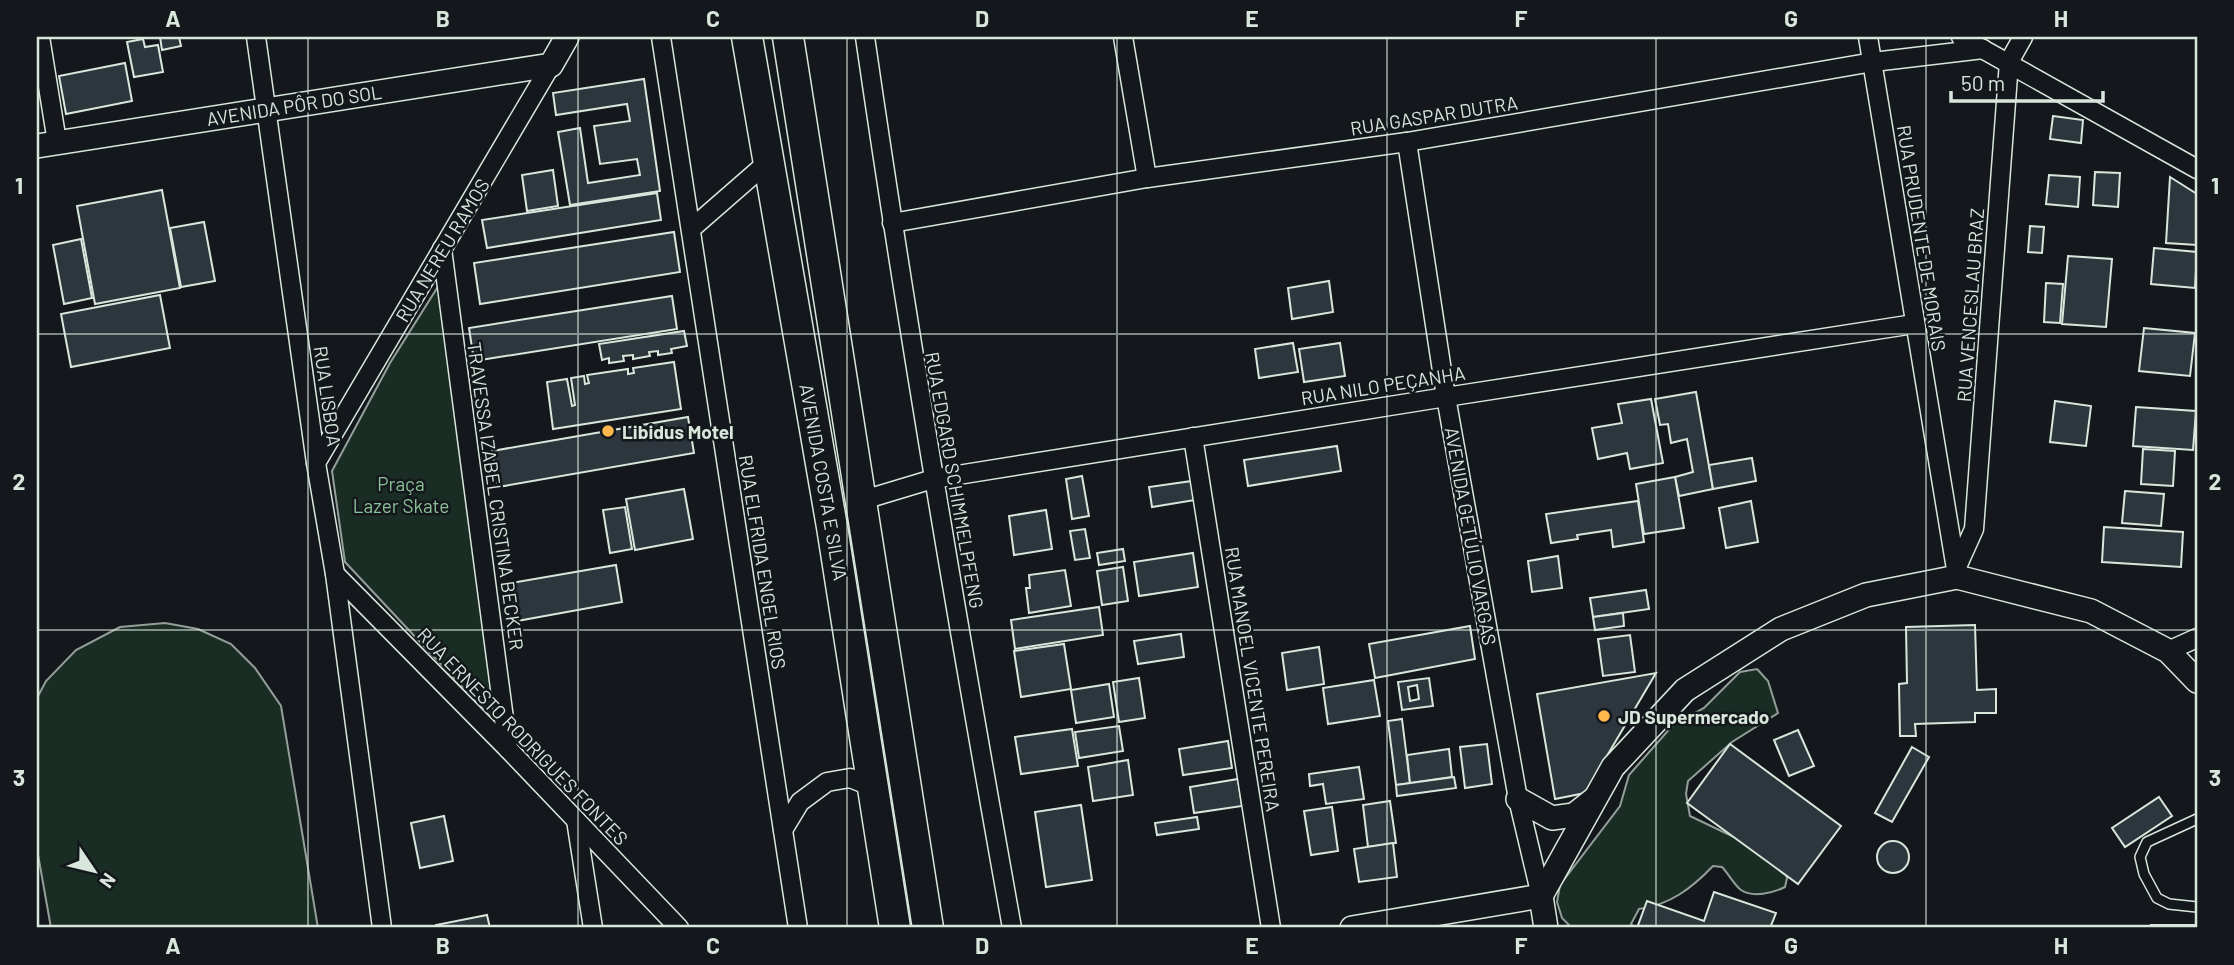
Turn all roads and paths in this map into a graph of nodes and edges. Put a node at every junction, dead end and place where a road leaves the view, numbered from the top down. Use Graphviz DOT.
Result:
graph roads {
  1 [pos="40,37"];
  2 [pos="256,37"];
  3 [pos="567,37"];
  4 [pos="661,37"];
  5 [pos="747,37"];
  6 [pos="788,37"];
  7 [pos="865,37"];
  8 [pos="1124,37"];
  9 [pos="1868,37"];
  10 [pos="1961,37"];
  11 [pos="2023,37"];
  12 [pos="1983,48"];
  13 [pos="1873,62"];
  14 [pos="2009,62"];
  15 [pos="551,65"];
  16 [pos="267,109"];
  17 [pos="1407,142"];
  18 [pos="47,144"];
  19 [pos="769,161"];
  20 [pos="2197,169"];
  21 [pos="1147,178"];
  22 [pos="892,223"];
  23 [pos="691,229"];
  24 [pos="442,249"];
  25 [pos="1914,324"];
  26 [pos="1446,397"];
  27 [pos="1193,437"];
  28 [pos="316,463"];
  29 [pos="933,480"];
  30 [pos="860,501"];
  31 [pos="1956,573"];
  32 [pos="335,574"];
  33 [pos="2197,638"];
  34 [pos="2168,651"];
  35 [pos="2197,681"];
  36 [pos="509,749"];
  37 [pos="873,788"];
  38 [pos="1595,798"];
  39 [pos="1518,799"];
  40 [pos="2197,819"];
  41 [pos="576,820"];
  42 [pos="783,830"];
  43 [pos="1541,896"];
  44 [pos="2197,907"];
  45 [pos="382,928"];
  46 [pos="593,928"];
  47 [pos="679,928"];
  48 [pos="798,928"];
  49 [pos="895,928"];
  50 [pos="928,928"];
  51 [pos="1012,928"];
  52 [pos="1271,928"];
  53 [pos="1352,928"];
  54 [pos="1546,928"];
  1 -- 18 [label="street"];
  2 -- 16 [label="street, RUA LISBOA"];
  3 -- 15 [label="street, RUA NEREU RAMOS"];
  4 -- 23 [label="street, RUA ELFRIDA ENGEL RIOS"];
  5 -- 19 [label="main road, AVENIDA COSTA E SILVA"];
  6 -- 30 [label="main road, AVENIDA COSTA E SILVA"];
  7 -- 22 [label="street, RUA EDGARD SCHIMMELPFENG"];
  8 -- 21 [label="street"];
  9 -- 13 [label="street, RUA PRUDENTE DE MORAIS"];
  10 -- 12 [label="street"];
  11 -- 14 [label="street, RUA VENCESLAU BRAZ"];
  12 -- 13 [label="street, RUA GASPAR DUTRA"];
  12 -- 14 [label="street"];
  13 -- 17 [label="street, RUA GASPAR DUTRA"];
  13 -- 25 [label="street, RUA PRUDENTE DE MORAIS"];
  14 -- 20 [label="street"];
  14 -- 31 [label="street, RUA VENCESLAU BRAZ"];
  15 -- 16 [label="street, AVENIDA PÔR DO SOL"];
  15 -- 24 [label="street, RUA NEREU RAMOS"];
  16 -- 18 [label="street, AVENIDA PÔR DO SOL"];
  16 -- 28 [label="street, RUA LISBOA"];
  17 -- 21 [label="street, RUA GASPAR DUTRA"];
  17 -- 26 [label="street, AVENIDA GETÚLIO VARGAS"];
  19 -- 23 [label="street"];
  19 -- 37 [label="main road, AVENIDA COSTA E SILVA"];
  21 -- 22 [label="street, RUA GASPAR DUTRA"];
  22 -- 29 [label="street, RUA EDGARD SCHIMMELPFENG"];
  23 -- 42 [label="street, RUA ELFRIDA ENGEL RIOS"];
  24 -- 28 [label="street, RUA NEREU RAMOS"];
  24 -- 36 [label="street, TRAVESSA IZABEL CRISTINA BECKER"];
  25 -- 26 [label="street, RUA NILO PEÇANHA"];
  25 -- 31 [label="street, RUA PRUDENTE DE MORAIS"];
  26 -- 27 [label="street, RUA NILO PEÇANHA"];
  26 -- 39 [label="street, AVENIDA GETÚLIO VARGAS"];
  27 -- 29 [label="street, RUA NILO PEÇANHA"];
  27 -- 52 [label="street, RUA MANOEL VICENTE PEREIRA"];
  28 -- 32 [label="street, RUA LISBOA"];
  29 -- 30 [label="street, RUA NILO PEÇANHA"];
  29 -- 51 [label="street, RUA EDGARD SCHIMMELPFENG"];
  30 -- 50 [label="main road, AVENIDA COSTA E SILVA"];
  31 -- 34 [label="street"];
  31 -- 38 [label="street"];
  32 -- 36 [label="street, RUA ERNESTO RODRIGUES FONTES"];
  32 -- 45 [label="street, RUA LISBOA"];
  33 -- 34 [label="street"];
  34 -- 35 [label="street"];
  36 -- 41 [label="street, RUA ERNESTO RODRIGUES FONTES"];
  37 -- 42 [label="street"];
  37 -- 49 [label="main road, AVENIDA COSTA E SILVA"];
  38 -- 39 [label="street"];
  38 -- 43 [label="street"];
  39 -- 43 [label="street, AVENIDA GETÚLIO VARGAS"];
  40 -- 44 [label="lane"];
  41 -- 46 [label="street"];
  41 -- 47 [label="street, RUA ERNESTO RODRIGUES FONTES"];
  42 -- 48 [label="street, RUA ELFRIDA ENGEL RIOS"];
  43 -- 53 [label="street"];
  43 -- 54 [label="street, AVENIDA GETÚLIO VARGAS"];
}
